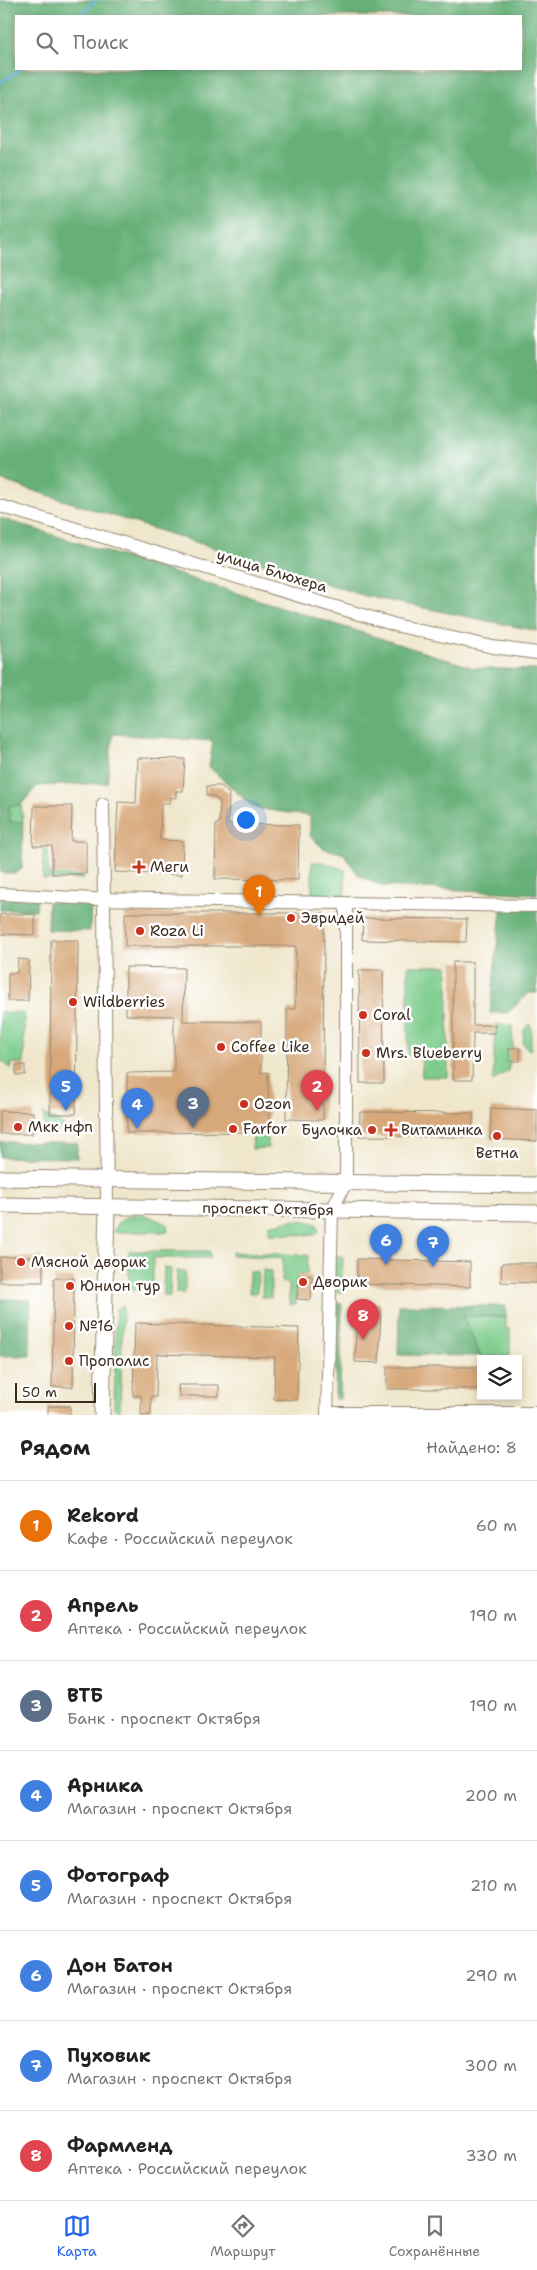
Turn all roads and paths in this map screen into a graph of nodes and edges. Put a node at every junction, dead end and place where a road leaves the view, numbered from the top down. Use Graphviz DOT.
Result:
graph roads {
  1 [pos="0,506"];
  2 [pos="537,653"];
  3 [pos="104,804"];
  4 [pos="0,894"];
  5 [pos="104,900"];
  6 [pos="346,904"];
  7 [pos="537,906"];
  8 [pos="0,1178"];
  9 [pos="107,1179"];
  10 [pos="346,1182"];
  11 [pos="537,1185"];
  12 [pos="0,1205"];
  13 [pos="107,1206"];
  14 [pos="332,1210"];
  15 [pos="537,1213"];
  16 [pos="537,1413"];
  17 [pos="327,1414"];
  18 [pos="102,1415"];
  1 -- 2 [label="street, улица Блюхера"];
  3 -- 5 [label="street"];
  4 -- 5 [label="street"];
  5 -- 6 [label="street"];
  5 -- 9 [label="street"];
  6 -- 7 [label="street"];
  6 -- 10 [label="street"];
  8 -- 9 [label="main road, проспект Октября"];
  9 -- 10 [label="main road, проспект Октября"];
  9 -- 13 [label="street"];
  10 -- 11 [label="main road, проспект Октября"];
  10 -- 14 [label="street"];
  12 -- 13 [label="main road, проспект Октября"];
  13 -- 14 [label="main road, проспект Октября"];
  13 -- 18 [label="main road"];
  14 -- 15 [label="main road, проспект Октября"];
  14 -- 17 [label="street"];
  16 -- 17 [label="street"];
}
